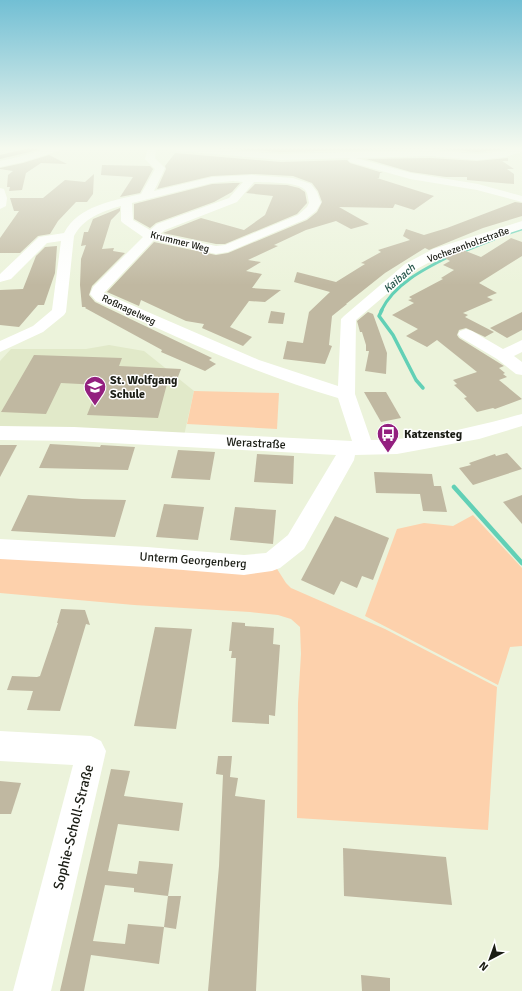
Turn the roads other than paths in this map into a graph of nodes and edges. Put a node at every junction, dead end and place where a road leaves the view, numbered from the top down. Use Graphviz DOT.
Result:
graph roads {
  1 [pos="1,193"];
  2 [pos="147,193"];
  3 [pos="157,193"];
  4 [pos="240,193"];
  5 [pos="312,193"];
  6 [pos="501,193"];
  7 [pos="146,196"];
  8 [pos="522,199"];
  9 [pos="126,201"];
  10 [pos="0,206"];
  11 [pos="522,225"];
  12 [pos="68,236"];
  13 [pos="150,236"];
  14 [pos="0,278"];
  15 [pos="466,334"];
  16 [pos="522,345"];
  17 [pos="0,347"];
  18 [pos="503,356"];
  19 [pos="522,370"];
  20 [pos="346,394"];
  21 [pos="518,427"];
  22 [pos="0,434"];
  23 [pos="355,448"];
  24 [pos="0,549"];
  25 [pos="0,746"];
  26 [pos="32,991"];
  1 -- 10 [label="street"];
  2 -- 7 [label="street"];
  3 -- 7 [label="street"];
  4 -- 13 [label="street, Roßnagelweg"];
  5 -- 13 [label="street, Krummer Weg"];
  6 -- 8 [label="street"];
  7 -- 9 [label="street"];
  9 -- 12 [label="street"];
  9 -- 13 [label="street, Krummer Weg"];
  11 -- 20 [label="street, Vochezenholzstraße"];
  12 -- 14 [label="street"];
  12 -- 17 [label="street"];
  13 -- 20 [label="street, Roßnagelweg"];
  15 -- 18 [label="street"];
  16 -- 18 [label="street"];
  18 -- 19 [label="street"];
  20 -- 23 [label="street, Vochezenholzstraße"];
  21 -- 23 [label="street, Werastraße"];
  22 -- 23 [label="street, Werastraße"];
  23 -- 24 [label="street, Unterm Georgenberg"];
  25 -- 26 [label="street, Sophie-Scholl-Straße"];
}
